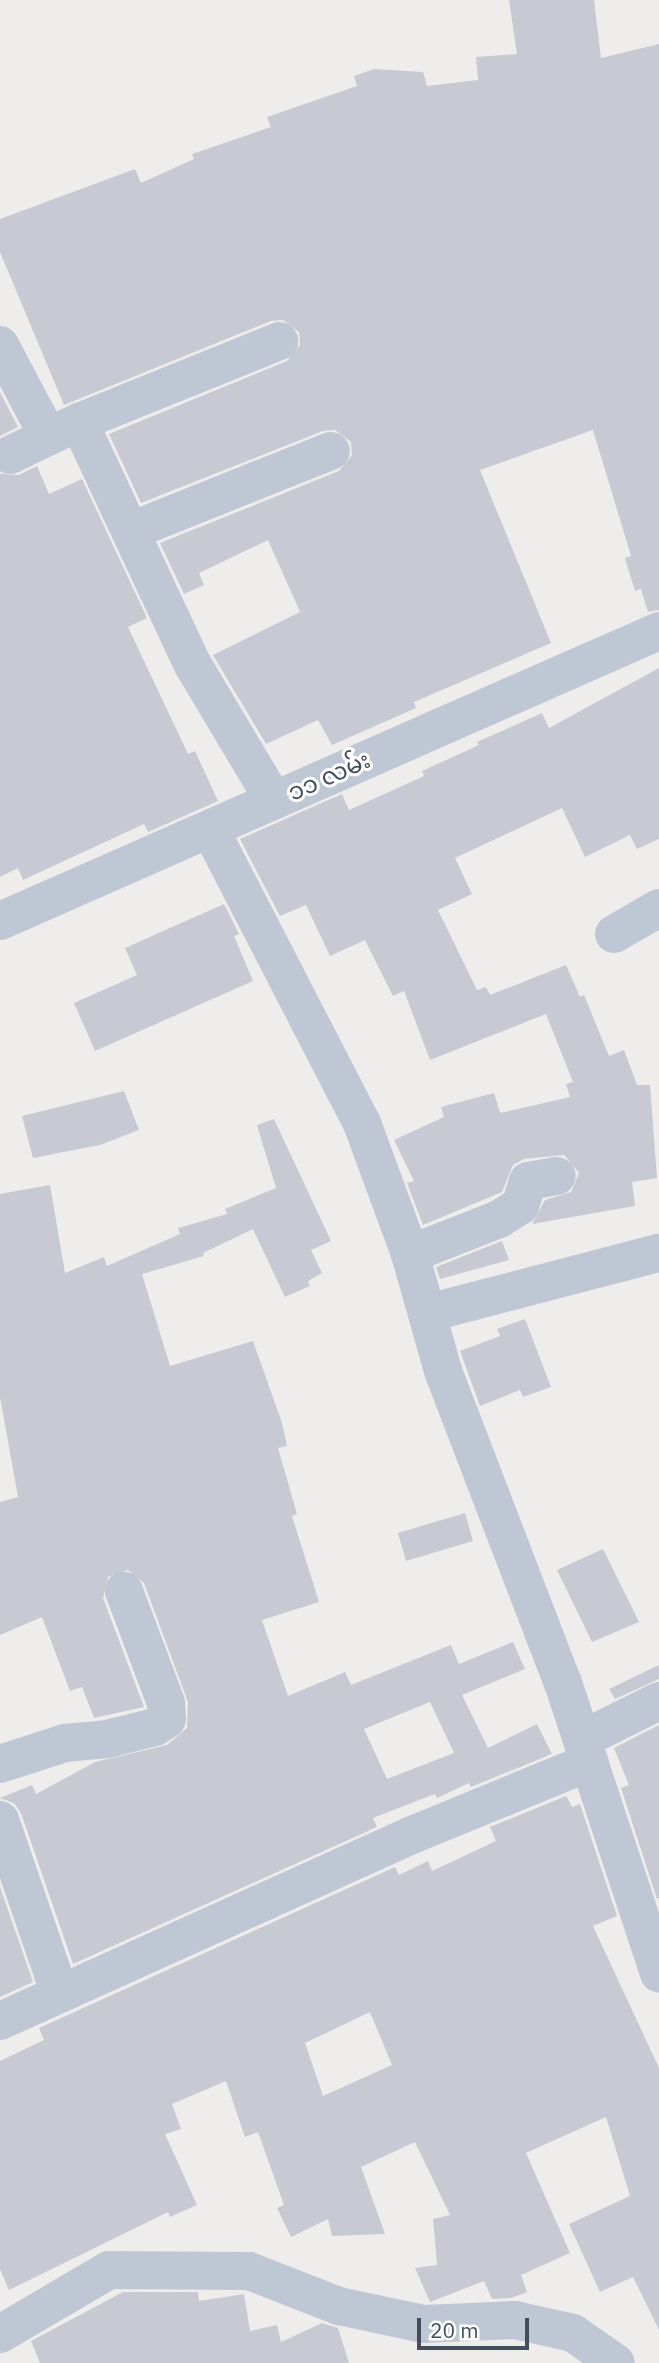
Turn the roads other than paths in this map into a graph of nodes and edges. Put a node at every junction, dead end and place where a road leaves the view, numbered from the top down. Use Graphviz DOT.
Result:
graph roads {
  1 [pos="279,341"];
  2 [pos="0,345"];
  3 [pos="63,429"];
  4 [pos="331,451"];
  5 [pos="10,455"];
  6 [pos="133,530"];
  7 [pos="659,632"];
  8 [pos="274,801"];
  9 [pos="210,829"];
  10 [pos="659,908"];
  11 [pos="0,921"];
  12 [pos="614,934"];
  13 [pos="557,1175"];
  14 [pos="659,1253"];
  15 [pos="410,1254"];
  16 [pos="428,1313"];
  17 [pos="124,1591"];
  18 [pos="659,1701"];
  19 [pos="587,1751"];
  20 [pos="0,1764"];
  21 [pos="0,1820"];
  22 [pos="647,1892"];
  23 [pos="659,1974"];
  24 [pos="59,1991"];
  25 [pos="0,2021"];
  26 [pos="0,2334"];
  27 [pos="616,2363"];
  1 -- 3 [label="street"];
  2 -- 3 [label="street"];
  3 -- 5 [label="street"];
  3 -- 6 [label="street"];
  4 -- 6 [label="street"];
  6 -- 8 [label="street"];
  7 -- 8 [label="street, ၁၁ လမ်း"];
  8 -- 9 [label="street, ၁၁ လမ်း"];
  9 -- 11 [label="street, ၁၁ လမ်း"];
  9 -- 15 [label="street"];
  10 -- 12 [label="street"];
  13 -- 15 [label="street"];
  14 -- 16 [label="street"];
  15 -- 16 [label="street"];
  16 -- 19 [label="street"];
  17 -- 20 [label="street"];
  18 -- 19 [label="street"];
  19 -- 22 [label="street"];
  19 -- 24 [label="street"];
  21 -- 24 [label="street"];
  22 -- 23 [label="street"];
  24 -- 25 [label="street"];
  26 -- 27 [label="street"];
}
